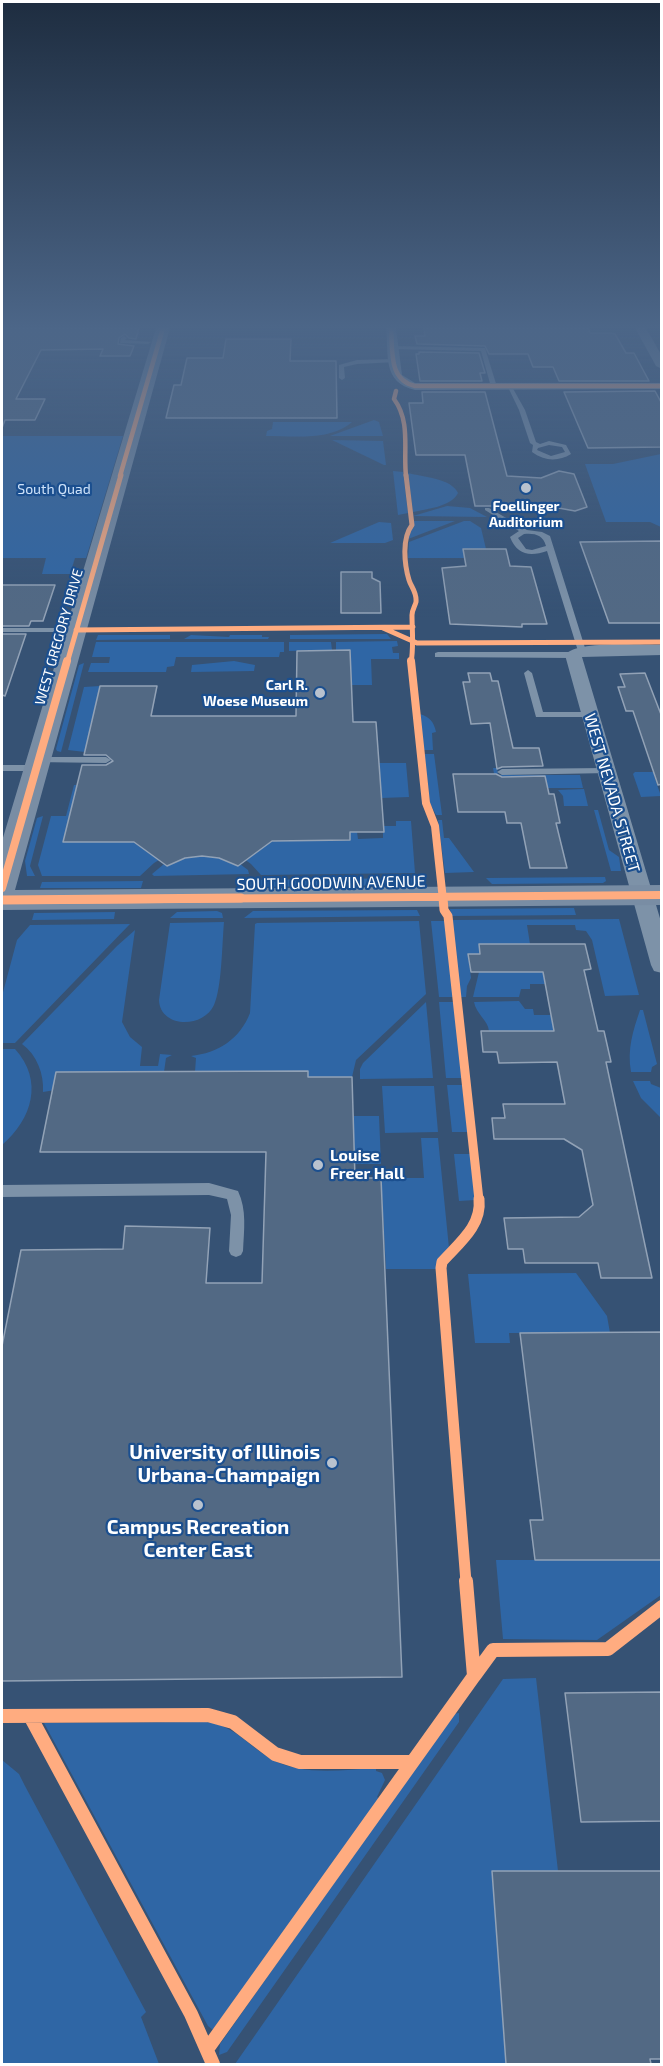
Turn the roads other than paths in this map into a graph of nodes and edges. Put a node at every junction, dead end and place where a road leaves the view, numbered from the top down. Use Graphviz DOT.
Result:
graph roads {
  1 [pos="135,424"];
  2 [pos="527,424"];
  3 [pos="538,445"];
  4 [pos="487,509"];
  5 [pos="526,532"];
  6 [pos="549,547"];
  7 [pos="2,630"];
  8 [pos="76,630"];
  9 [pos="662,650"];
  10 [pos="578,653"];
  11 [pos="438,655"];
  12 [pos="528,673"];
  13 [pos="589,715"];
  14 [pos="106,760"];
  15 [pos="36,764"];
  16 [pos="2,768"];
  17 [pos="606,771"];
  18 [pos="502,772"];
  19 [pos="2,888"];
  20 [pos="651,895"];
  21 [pos="2,900"];
  22 [pos="662,966"];
  23 [pos="2,1191"];
  24 [pos="236,1251"];
  1 -- 8 [label="street, WEST GREGORY DRIVE"];
  2 -- 3 [label="lane"];
  3 -- 3 [label="lane"];
  4 -- 5 [label="lane"];
  5 -- 6 [label="lane"];
  5 -- 6 [label="lane"];
  6 -- 10 [label="lane"];
  7 -- 8 [label="lane"];
  8 -- 15 [label="street, WEST GREGORY DRIVE"];
  9 -- 10 [label="street"];
  10 -- 11 [label="lane"];
  10 -- 13 [label="street, WEST NEVADA STREET"];
  12 -- 13 [label="lane"];
  13 -- 17 [label="street, WEST NEVADA STREET"];
  14 -- 15 [label="lane"];
  15 -- 16 [label="lane"];
  15 -- 19 [label="street, WEST GREGORY DRIVE"];
  17 -- 18 [label="lane"];
  17 -- 20 [label="street, WEST NEVADA STREET"];
  20 -- 21 [label="street, SOUTH GOODWIN AVENUE"];
  20 -- 22 [label="street, WEST NEVADA STREET"];
  23 -- 24 [label="lane"];
}
